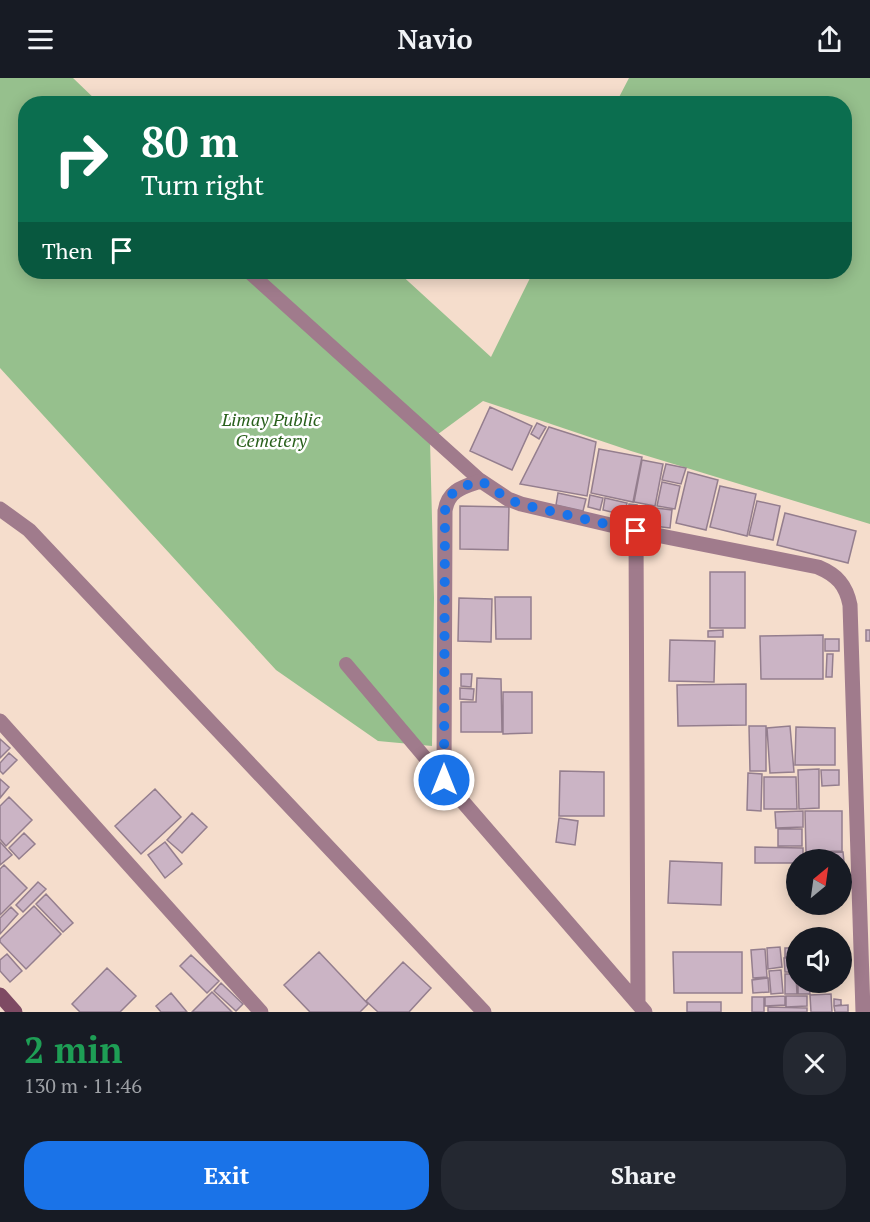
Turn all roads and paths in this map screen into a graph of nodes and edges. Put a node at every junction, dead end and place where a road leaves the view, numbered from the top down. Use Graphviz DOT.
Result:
graph roads {
  1 [pos="257,279"];
  2 [pos="481,481"];
  3 [pos="0,509"];
  4 [pos="636,531"];
  5 [pos="346,664"];
  6 [pos="0,721"];
  7 [pos="444,780"];
  8 [pos="0,995"];
  9 [pos="641,1008"];
  10 [pos="15,1012"];
  11 [pos="261,1012"];
  12 [pos="484,1012"];
  13 [pos="863,1012"];
  1 -- 2 [label="lane"];
  2 -- 4 [label="street"];
  2 -- 7 [label="street"];
  3 -- 12 [label="street"];
  4 -- 9 [label="street"];
  4 -- 13 [label="street"];
  5 -- 7 [label="lane"];
  6 -- 11 [label="street"];
  7 -- 9 [label="street"];
  8 -- 10 [label="street"];
}
